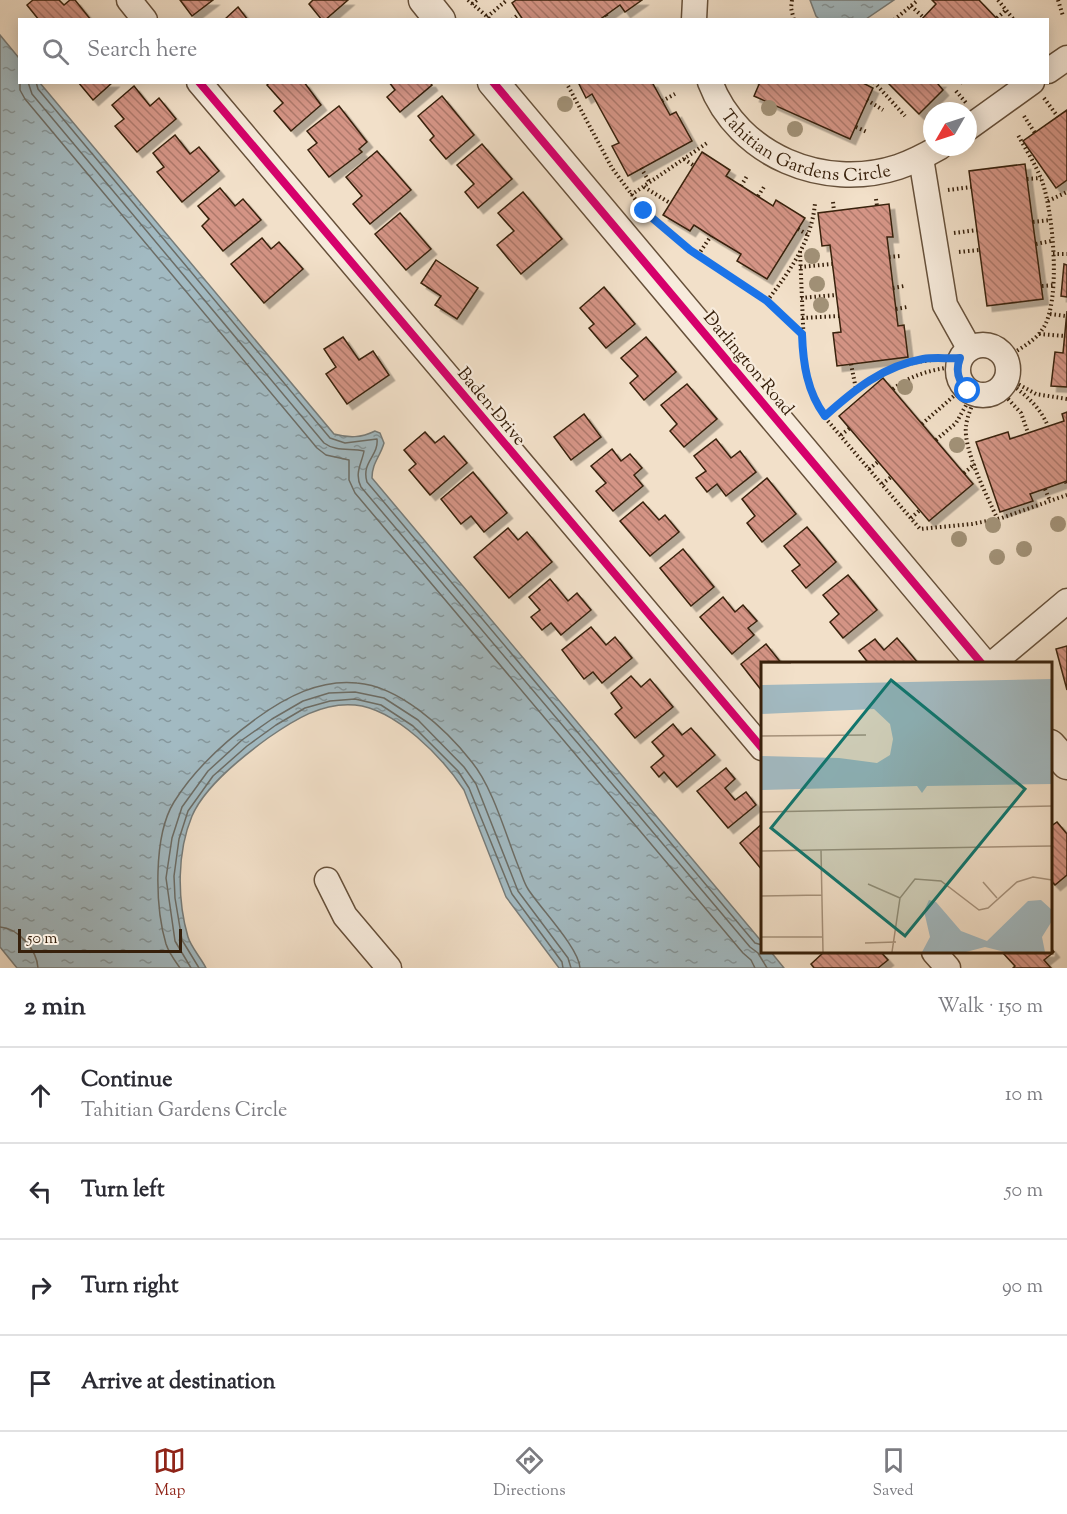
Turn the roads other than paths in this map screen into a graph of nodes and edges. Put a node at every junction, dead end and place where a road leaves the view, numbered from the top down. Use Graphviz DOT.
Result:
graph roads {
  1 [pos="129,0"];
  2 [pos="424,0"];
  3 [pos="695,0"];
  4 [pos="143,18"];
  5 [pos="438,18"];
  6 [pos="694,18"];
  7 [pos="1067,58"];
  8 [pos="1049,71"];
  9 [pos="201,84"];
  10 [pos="495,84"];
  11 [pos="711,84"];
  12 [pos="1029,84"];
  13 [pos="977,122"];
  14 [pos="923,155"];
  15 [pos="930,156"];
  16 [pos="967,374"];
  17 [pos="1067,601"];
  18 [pos="981,662"];
  19 [pos="993,662"];
  20 [pos="761,747"];
  21 [pos="1052,747"];
  22 [pos="1067,764"];
  23 [pos="327,880"];
  24 [pos="936,953"];
  25 [pos="389,968"];
  26 [pos="948,968"];
  1 -- 4 [label="street"];
  2 -- 5 [label="street"];
  3 -- 6 [label="street"];
  7 -- 8 [label="street"];
  9 -- 20 [label="street, Baden Drive"];
  10 -- 18 [label="street, Darlington Road"];
  11 -- 14 [label="street, Tahitian Gardens Circle"];
  12 -- 13 [label="street"];
  15 -- 16 [label="street, Tahitian Gardens Circle"];
  16 -- 16 [label="street"];
  17 -- 19 [label="street"];
  21 -- 22 [label="street"];
  23 -- 25 [label="street"];
  24 -- 26 [label="street"];
}
